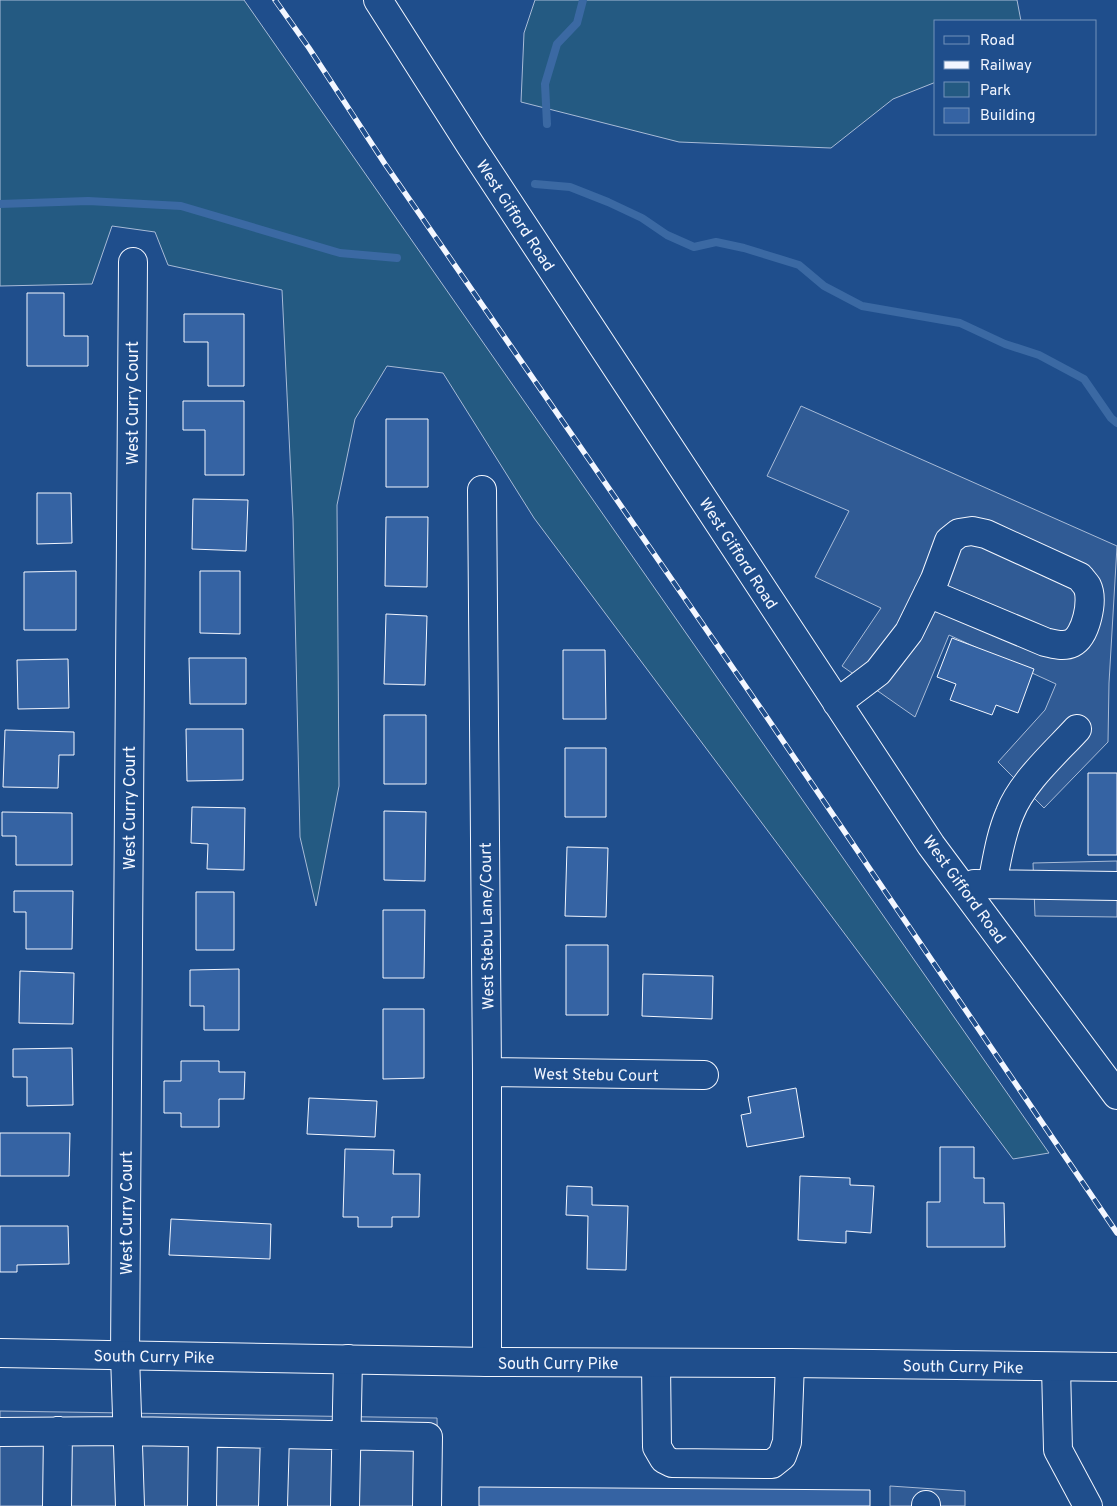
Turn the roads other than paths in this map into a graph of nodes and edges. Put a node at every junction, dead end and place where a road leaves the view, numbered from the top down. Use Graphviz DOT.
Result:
graph roads {
  1 [pos="378,0"];
  2 [pos="133,262"];
  3 [pos="482,490"];
  4 [pos="928,593"];
  5 [pos="838,703"];
  6 [pos="1077,729"];
  7 [pos="960,883"];
  8 [pos="992,884"];
  9 [pos="1117,886"];
  10 [pos="488,1072"];
  11 [pos="704,1076"];
  12 [pos="1117,1094"];
  13 [pos="0,1353"];
  14 [pos="124,1355"];
  15 [pos="348,1359"];
  16 [pos="487,1362"];
  17 [pos="656,1363"];
  18 [pos="790,1363"];
  19 [pos="1056,1367"];
  20 [pos="1117,1367"];
  21 [pos="58,1431"];
  22 [pos="127,1431"];
  23 [pos="0,1432"];
  24 [pos="203,1433"];
  25 [pos="274,1434"];
  26 [pos="346,1435"];
  27 [pos="57,1506"];
  28 [pos="130,1506"];
  29 [pos="202,1506"];
  30 [pos="273,1506"];
  31 [pos="345,1506"];
  32 [pos="427,1506"];
  33 [pos="1088,1506"];
  1 -- 5 [label="street, West Gifford Road"];
  2 -- 14 [label="street, West Curry Court"];
  3 -- 10 [label="street, West Stebu Lane/Court"];
  4 -- 4 [label="street"];
  4 -- 5 [label="street"];
  5 -- 7 [label="street, West Gifford Road"];
  6 -- 8 [label="street"];
  7 -- 8 [label="street"];
  7 -- 12 [label="street, West Gifford Road"];
  8 -- 9 [label="street"];
  10 -- 11 [label="street, West Stebu Court"];
  10 -- 16 [label="street, West Stebu Lane/Court"];
  13 -- 14 [label="street, South Curry Pike"];
  14 -- 15 [label="street, South Curry Pike"];
  14 -- 22 [label="street, West Curry Court"];
  15 -- 16 [label="street, South Curry Pike"];
  15 -- 26 [label="street"];
  16 -- 17 [label="street, South Curry Pike"];
  17 -- 18 [label="street, South Curry Pike"];
  17 -- 18 [label="street"];
  18 -- 19 [label="street, South Curry Pike"];
  19 -- 20 [label="street, South Curry Pike"];
  19 -- 33 [label="street"];
  21 -- 22 [label="street"];
  21 -- 23 [label="street"];
  21 -- 27 [label="street"];
  22 -- 24 [label="street"];
  22 -- 28 [label="street, West Curry Court"];
  24 -- 25 [label="street"];
  24 -- 29 [label="street"];
  25 -- 26 [label="street"];
  25 -- 30 [label="street"];
  26 -- 31 [label="street"];
  26 -- 32 [label="street"];
}
